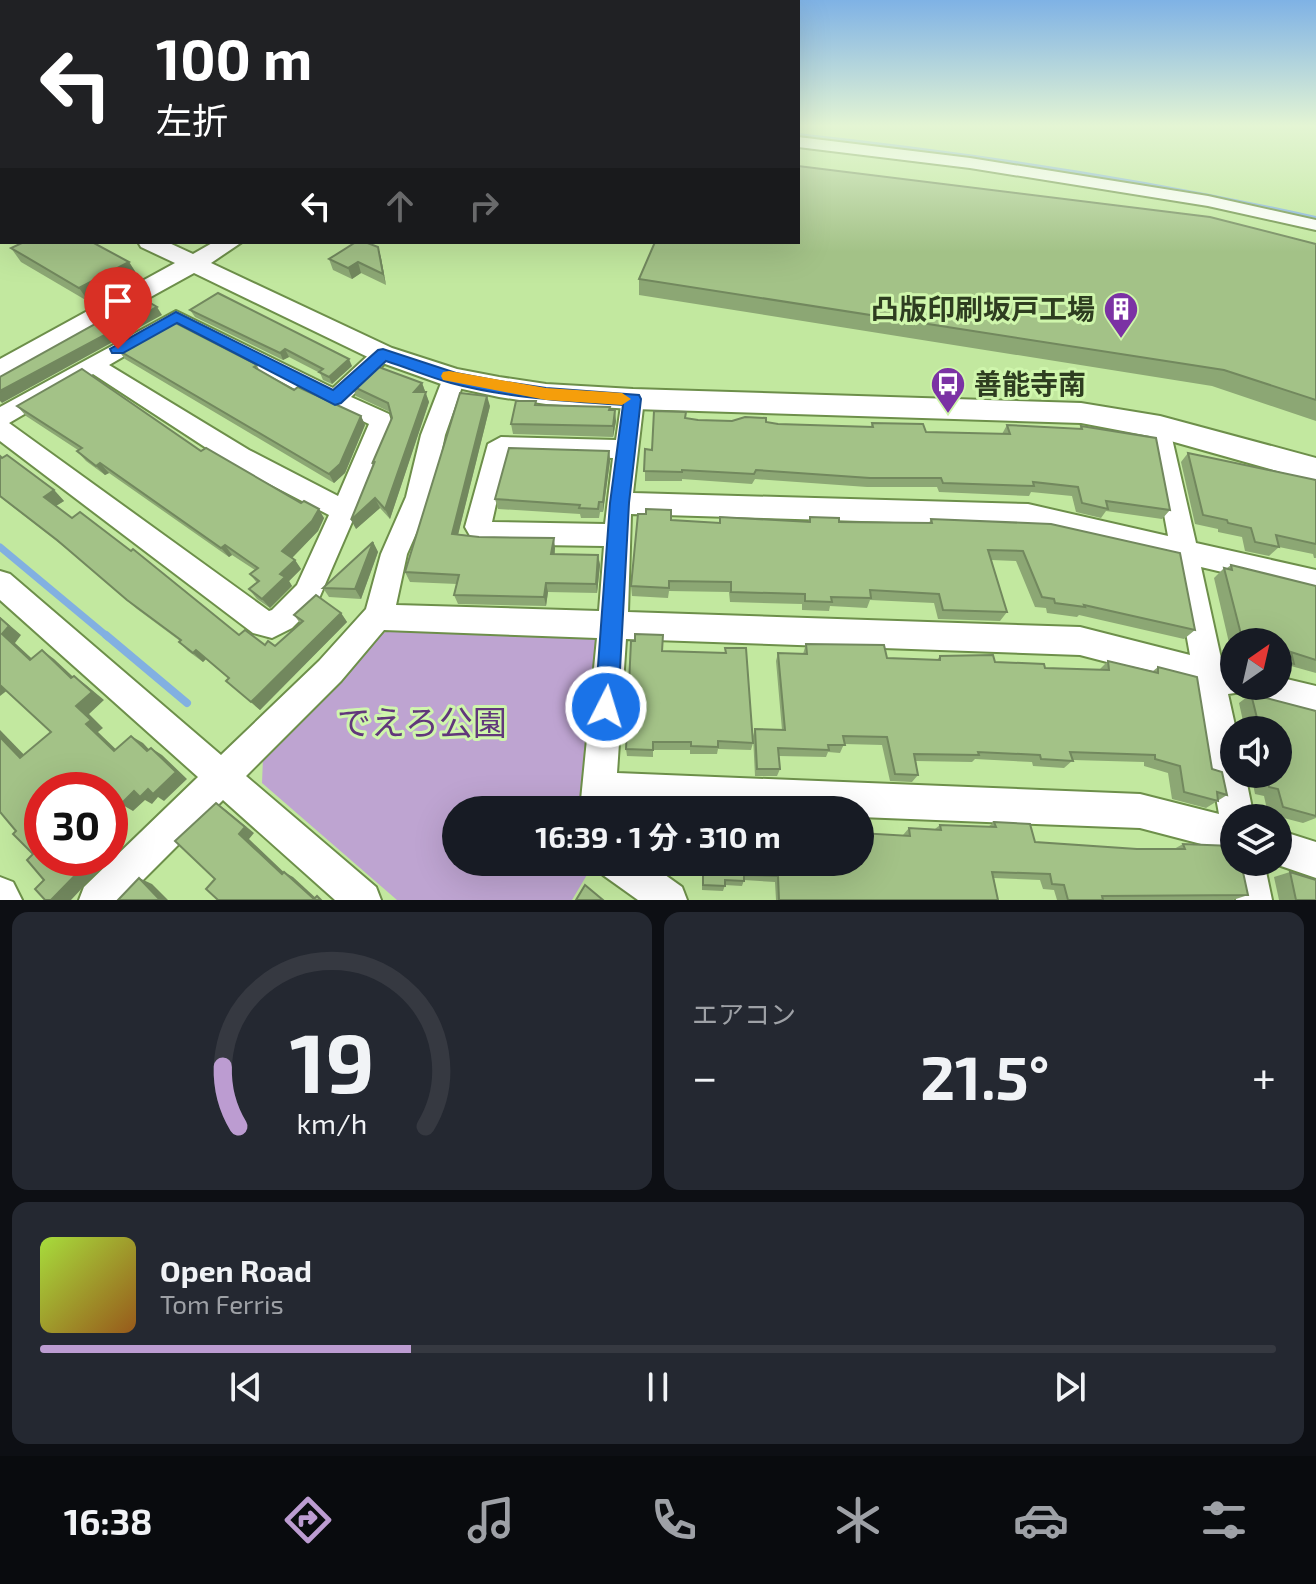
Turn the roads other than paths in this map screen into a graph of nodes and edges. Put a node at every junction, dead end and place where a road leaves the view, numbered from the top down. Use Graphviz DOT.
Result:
graph roads {
  1 [pos="1001,168"];
  2 [pos="1316,225"];
  3 [pos="153,244"];
  4 [pos="227,244"];
  5 [pos="193,263"];
  6 [pos="383,354"];
  7 [pos="92,364"];
  8 [pos="0,371"];
  9 [pos="454,378"];
  10 [pos="335,399"];
  11 [pos="633,399"];
  12 [pos="0,418"];
  13 [pos="1160,427"];
  14 [pos="0,429"];
  15 [pos="625,449"];
  16 [pos="1316,470"];
  17 [pos="619,503"];
  18 [pos="345,511"];
  19 [pos="617,535"];
  20 [pos="1187,554"];
  21 [pos="1316,582"];
  22 [pos="0,583"];
  23 [pos="377,617"];
  24 [pos="613,624"];
  25 [pos="1220,671"];
  26 [pos="1220,677"];
  27 [pos="1292,695"];
  28 [pos="1224,700"];
  29 [pos="1316,701"];
  30 [pos="221,776"];
  31 [pos="598,796"];
  32 [pos="1236,804"];
  33 [pos="874,805"];
  34 [pos="1220,831"];
  35 [pos="1292,852"];
  36 [pos="1316,860"];
  37 [pos="636,876"];
  38 [pos="1249,876"];
  39 [pos="0,895"];
  40 [pos="4,900"];
  41 [pos="97,900"];
  42 [pos="363,900"];
  43 [pos="669,900"];
  44 [pos="1254,900"];
  1 -- 2 [label="street"];
  3 -- 5 [label="street"];
  4 -- 5 [label="street"];
  5 -- 6 [label="street"];
  5 -- 8 [label="street"];
  6 -- 9 [label="street"];
  6 -- 10 [label="street"];
  7 -- 10 [label="street"];
  7 -- 12 [label="street"];
  7 -- 18 [label="street"];
  9 -- 11 [label="street"];
  9 -- 23 [label="street"];
  10 -- 18 [label="street"];
  11 -- 13 [label="street"];
  11 -- 15 [label="street"];
  13 -- 16 [label="street"];
  13 -- 20 [label="street"];
  14 -- 18 [label="street"];
  15 -- 17 [label="street"];
  15 -- 19 [label="street"];
  17 -- 19 [label="street"];
  17 -- 20 [label="street"];
  19 -- 24 [label="street"];
  20 -- 21 [label="street"];
  20 -- 25 [label="street"];
  22 -- 30 [label="street"];
  23 -- 24 [label="street"];
  23 -- 30 [label="street"];
  24 -- 26 [label="street"];
  24 -- 31 [label="street"];
  27 -- 29 [label="street"];
  28 -- 32 [label="street"];
  30 -- 41 [label="street"];
  30 -- 42 [label="street"];
  33 -- 34 [label="street"];
  35 -- 36 [label="street"];
  37 -- 43 [label="street"];
  38 -- 44 [label="street"];
  39 -- 40 [label="street"];
}
